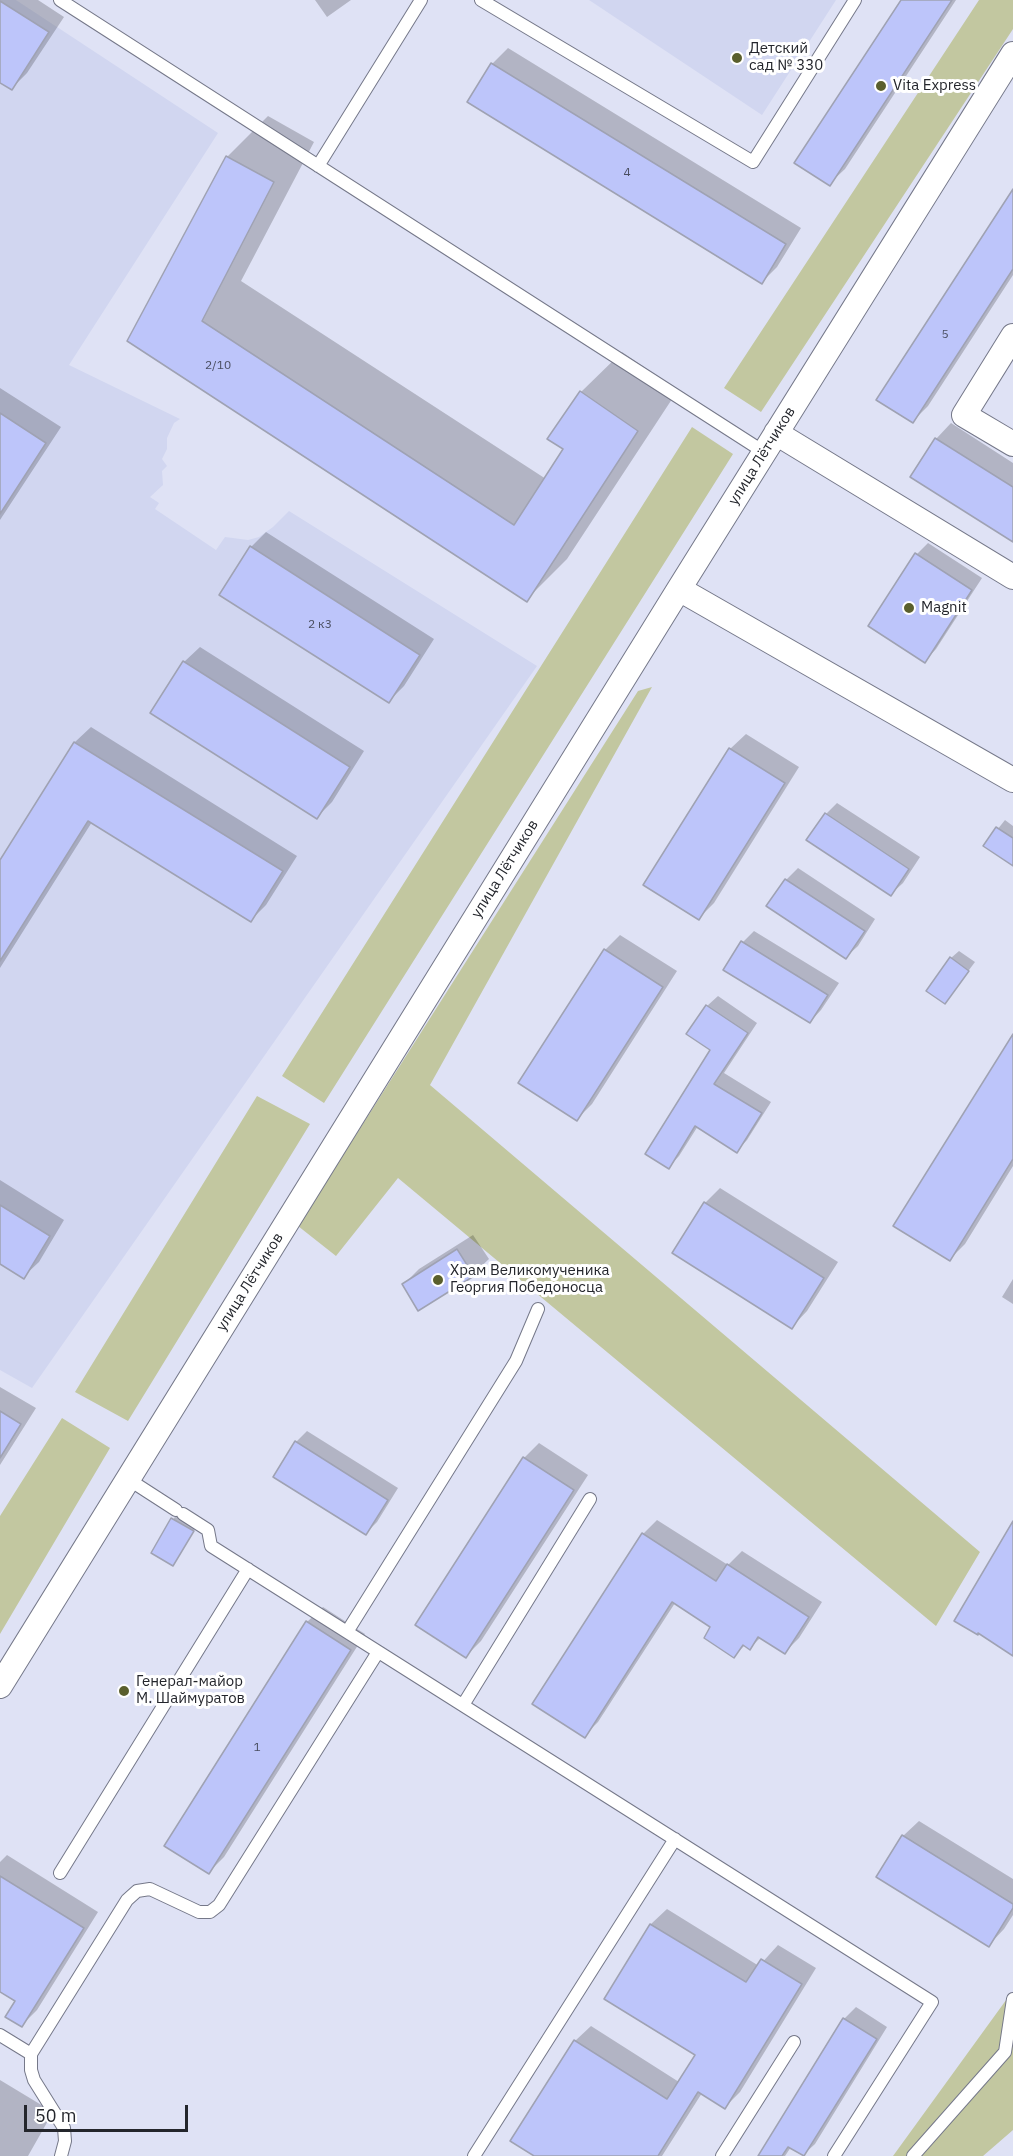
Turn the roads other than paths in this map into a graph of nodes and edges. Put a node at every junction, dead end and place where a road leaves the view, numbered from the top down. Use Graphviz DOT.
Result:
graph roads {
  1 [pos="60,0"];
  2 [pos="421,0"];
  3 [pos="481,0"];
  4 [pos="855,0"];
  5 [pos="1013,54"];
  6 [pos="318,166"];
  7 [pos="1013,336"];
  8 [pos="770,443"];
  9 [pos="1013,444"];
  10 [pos="1013,577"];
  11 [pos="679,589"];
  12 [pos="1013,780"];
  13 [pos="538,1309"];
  14 [pos="128,1479"];
  15 [pos="590,1499"];
  16 [pos="248,1569"];
  17 [pos="347,1632"];
  18 [pos="378,1652"];
  19 [pos="0,1686"];
  20 [pos="463,1706"];
  21 [pos="675,1839"];
  22 [pos="60,1873"];
  23 [pos="1013,1999"];
  24 [pos="0,2035"];
  25 [pos="794,2042"];
  26 [pos="31,2054"];
  27 [pos="480,2154"];
  28 [pos="61,2156"];
  29 [pos="722,2156"];
  30 [pos="834,2156"];
  31 [pos="913,2156"];
  1 -- 6 [label="lane"];
  2 -- 6 [label="lane"];
  3 -- 4 [label="lane"];
  5 -- 8 [label="street, улица Лётчиков"];
  6 -- 8 [label="lane"];
  7 -- 9 [label="street"];
  8 -- 10 [label="street"];
  8 -- 11 [label="street, улица Лётчиков"];
  11 -- 12 [label="street"];
  11 -- 14 [label="street, улица Лётчиков"];
  13 -- 17 [label="lane"];
  14 -- 16 [label="lane"];
  14 -- 19 [label="street, улица Лётчиков"];
  15 -- 20 [label="lane"];
  16 -- 17 [label="lane"];
  16 -- 22 [label="lane"];
  17 -- 18 [label="lane"];
  18 -- 20 [label="lane"];
  18 -- 26 [label="lane"];
  20 -- 21 [label="lane"];
  21 -- 27 [label="lane"];
  21 -- 30 [label="lane"];
  23 -- 31 [label="lane"];
  24 -- 26 [label="lane"];
  25 -- 29 [label="lane"];
  26 -- 28 [label="lane"];
}
